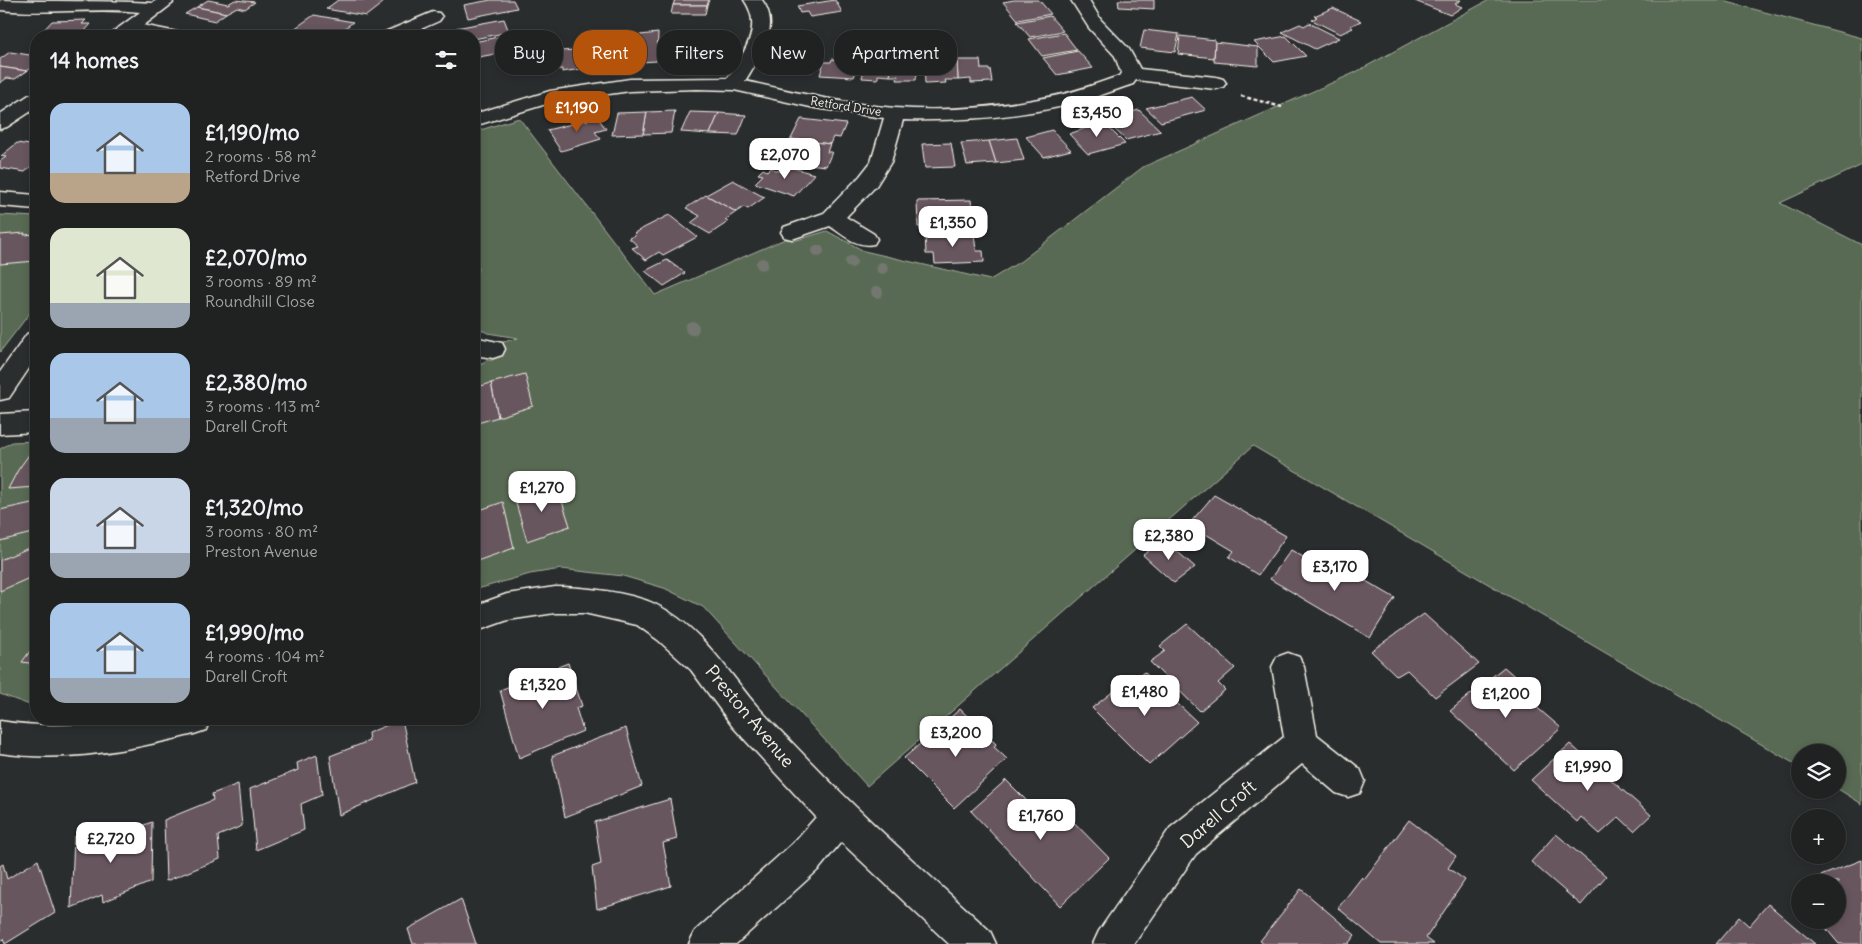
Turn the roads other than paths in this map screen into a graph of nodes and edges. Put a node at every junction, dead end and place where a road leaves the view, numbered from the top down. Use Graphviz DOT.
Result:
graph roads {
  1 [pos="170,0"];
  2 [pos="753,0"];
  3 [pos="1080,0"];
  4 [pos="0,5"];
  5 [pos="154,10"];
  6 [pos="433,17"];
  7 [pos="126,30"];
  8 [pos="408,30"];
  9 [pos="1131,74"];
  10 [pos="1216,83"];
  11 [pos="734,84"];
  12 [pos="30,103"];
  13 [pos="480,114"];
  14 [pos="895,114"];
  15 [pos="0,123"];
  16 [pos="0,199"];
  17 [pos="30,202"];
  18 [pos="832,218"];
  19 [pos="792,232"];
  20 [pos="866,238"];
  21 [pos="30,348"];
  22 [pos="0,391"];
  23 [pos="30,422"];
  24 [pos="0,424"];
  25 [pos="480,617"];
  26 [pos="1288,667"];
  27 [pos="169,725"];
  28 [pos="0,738"];
  29 [pos="1302,743"];
  30 [pos="1348,781"];
  31 [pos="839,817"];
  32 [pos="708,944"];
  33 [pos="977,944"];
  34 [pos="1112,944"];
  1 -- 5 [label="street"];
  2 -- 11 [label="street"];
  3 -- 9 [label="street"];
  4 -- 5 [label="street"];
  5 -- 7 [label="street"];
  6 -- 8 [label="street"];
  9 -- 10 [label="street"];
  9 -- 14 [label="street, Retford Drive"];
  11 -- 13 [label="street, Retford Drive"];
  11 -- 14 [label="street, Retford Drive"];
  12 -- 15 [label="street"];
  14 -- 18 [label="street"];
  16 -- 17 [label="street"];
  18 -- 19 [label="street"];
  18 -- 20 [label="street"];
  21 -- 22 [label="street"];
  23 -- 24 [label="street"];
  25 -- 31 [label="street, Preston Avenue"];
  26 -- 29 [label="street"];
  27 -- 28 [label="street"];
  29 -- 30 [label="street"];
  29 -- 34 [label="street, Darell Croft"];
  31 -- 32 [label="street"];
  31 -- 33 [label="street, Preston Avenue"];
}
